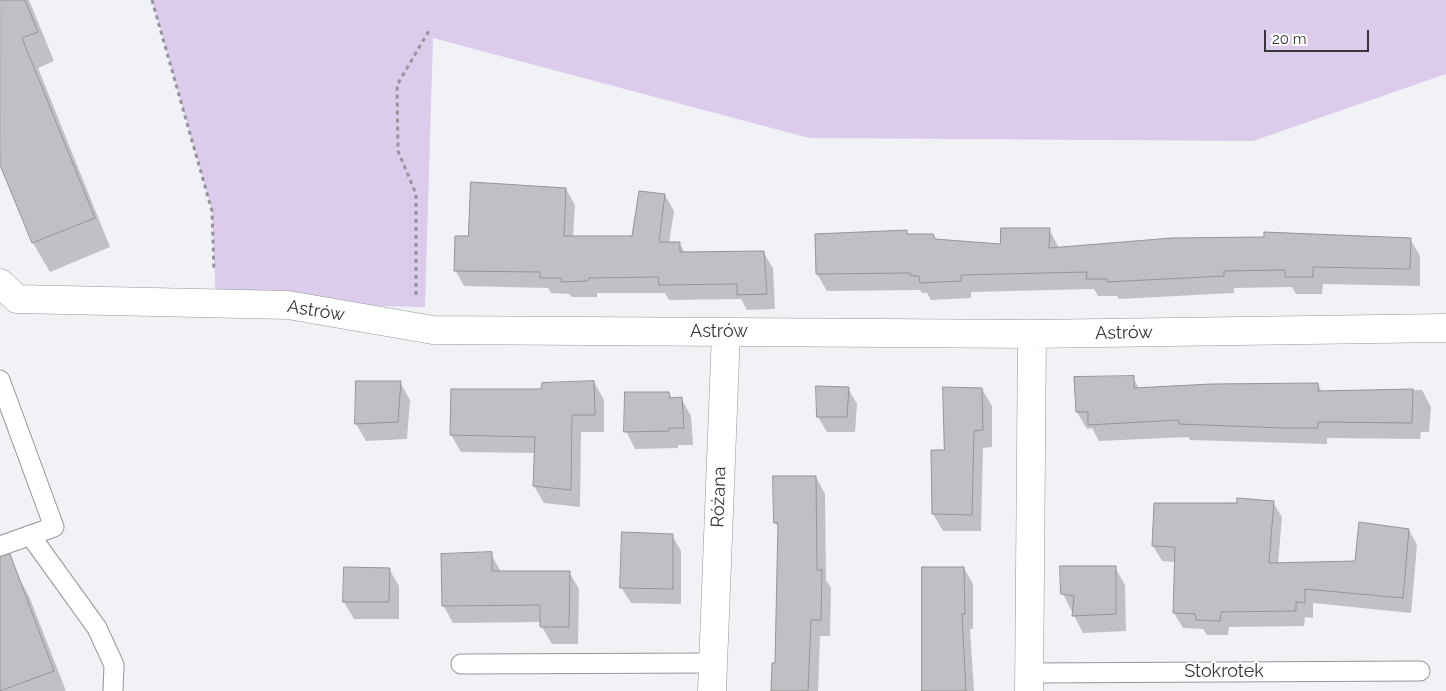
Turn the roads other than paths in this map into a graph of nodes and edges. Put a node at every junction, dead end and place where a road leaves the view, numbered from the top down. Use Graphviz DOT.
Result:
graph roads {
  1 [pos="0,283"];
  2 [pos="1446,328"];
  3 [pos="726,332"];
  4 [pos="1032,334"];
  5 [pos="0,380"];
  6 [pos="30,535"];
  7 [pos="0,546"];
  8 [pos="713,663"];
  9 [pos="461,664"];
  10 [pos="1420,670"];
  11 [pos="1029,682"];
  12 [pos="113,691"];
  13 [pos="712,691"];
  1 -- 3 [label="street, Astrów"];
  2 -- 4 [label="street, Astrów"];
  3 -- 4 [label="street, Astrów"];
  3 -- 8 [label="street, Różana"];
  4 -- 11 [label="street, Stokrotek"];
  5 -- 6 [label="lane"];
  6 -- 7 [label="lane"];
  6 -- 12 [label="lane"];
  8 -- 9 [label="lane"];
  8 -- 13 [label="street, Różana"];
  10 -- 11 [label="lane, Stokrotek"];
}
